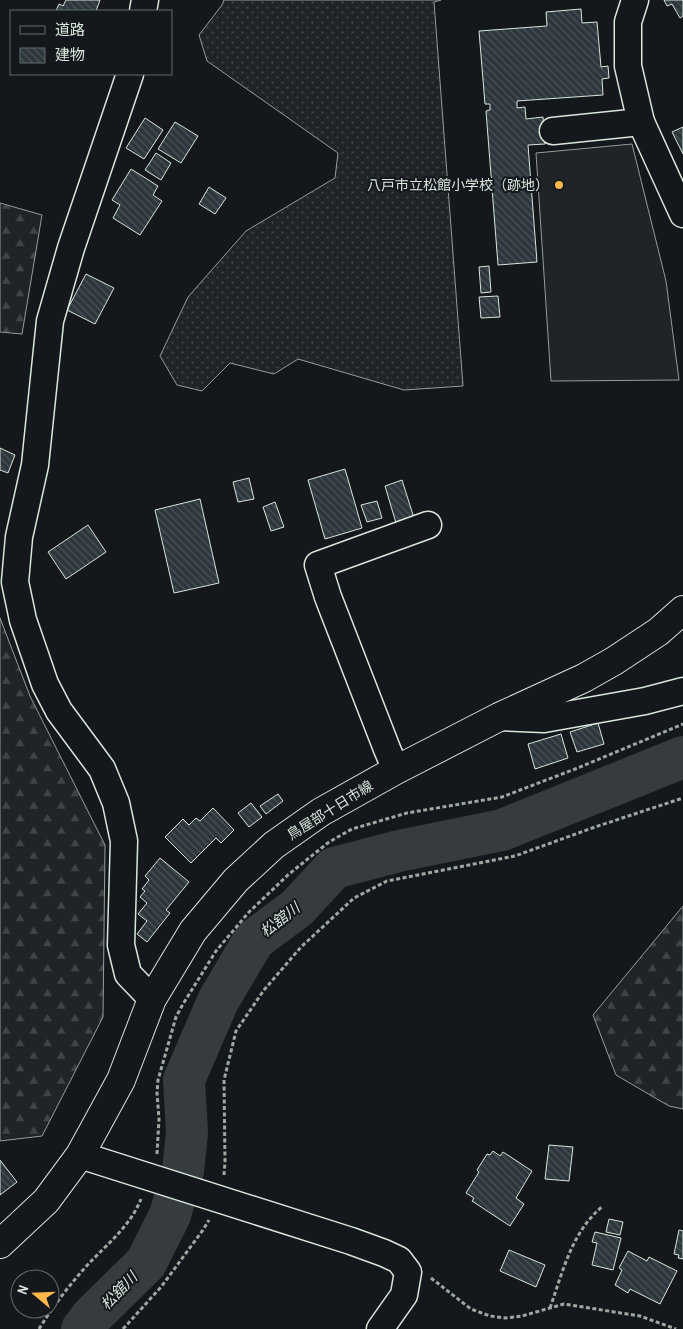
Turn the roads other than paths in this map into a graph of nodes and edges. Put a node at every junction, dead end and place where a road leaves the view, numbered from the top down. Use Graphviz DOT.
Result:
graph roads {
  1 [pos="635,0"];
  2 [pos="130,75"];
  3 [pos="641,122"];
  4 [pos="553,131"];
  5 [pos="683,214"];
  6 [pos="428,525"];
  7 [pos="683,610"];
  8 [pos="683,690"];
  9 [pos="499,717"];
  10 [pos="396,770"];
  11 [pos="152,999"];
  12 [pos="80,1156"];
  13 [pos="0,1244"];
  14 [pos="380,1329"];
  1 -- 3 [label="street"];
  2 -- 11 [label="street"];
  3 -- 4 [label="street"];
  3 -- 5 [label="street"];
  6 -- 10 [label="street"];
  7 -- 9 [label="main road, 鳥屋部十日市線"];
  8 -- 9 [label="street"];
  9 -- 10 [label="main road, 鳥屋部十日市線"];
  10 -- 11 [label="main road, 鳥屋部十日市線"];
  11 -- 12 [label="main road, 鳥屋部十日市線"];
  12 -- 13 [label="main road, 鳥屋部十日市線"];
  12 -- 14 [label="street"];
}
